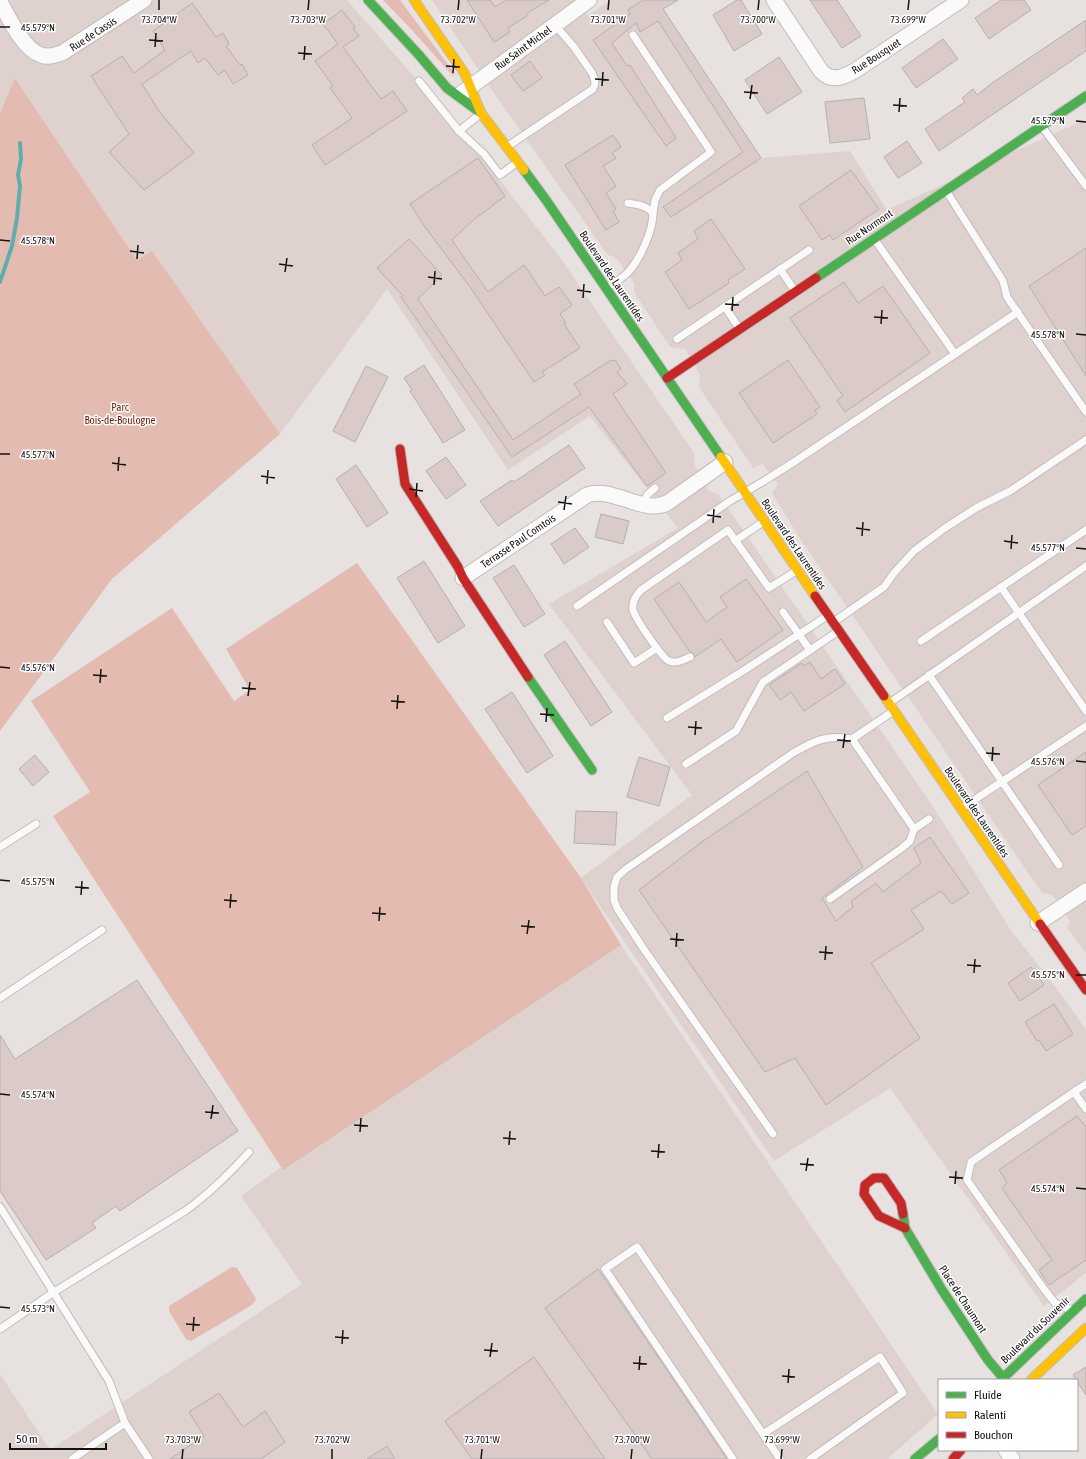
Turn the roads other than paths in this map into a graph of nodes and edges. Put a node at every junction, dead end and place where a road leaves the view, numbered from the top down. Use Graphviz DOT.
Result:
graph roads {
  1 [pos="144,0"];
  2 [pos="368,0"];
  3 [pos="414,0"];
  4 [pos="589,0"];
  5 [pos="774,0"];
  6 [pos="960,0"];
  7 [pos="0,2"];
  8 [pos="555,25"];
  9 [pos="633,35"];
  10 [pos="419,81"];
  11 [pos="470,86"];
  12 [pos="458,96"];
  13 [pos="1086,96"];
  14 [pos="481,113"];
  15 [pos="1041,126"];
  16 [pos="459,131"];
  17 [pos="507,147"];
  18 [pos="517,162"];
  19 [pos="1086,186"];
  20 [pos="946,190"];
  21 [pos="628,203"];
  22 [pos="653,213"];
  23 [pos="874,238"];
  24 [pos="809,250"];
  25 [pos="780,269"];
  26 [pos="606,288"];
  27 [pos="795,291"];
  28 [pos="725,307"];
  29 [pos="1018,312"];
  30 [pos="740,328"];
  31 [pos="677,339"];
  32 [pos="955,354"];
  33 [pos="667,378"];
  34 [pos="1086,412"];
  35 [pos="1086,440"];
  36 [pos="400,449"];
  37 [pos="725,462"];
  38 [pos="655,488"];
  39 [pos="745,492"];
  40 [pos="644,504"];
  41 [pos="764,521"];
  42 [pos="1086,530"];
  43 [pos="735,541"];
  44 [pos="1086,566"];
  45 [pos="797,569"];
  46 [pos="462,578"];
  47 [pos="1001,587"];
  48 [pos="577,606"];
  49 [pos="783,612"];
  50 [pos="1019,613"];
  51 [pos="831,619"];
  52 [pos="607,622"];
  53 [pos="839,630"];
  54 [pos="798,634"];
  55 [pos="922,641"];
  56 [pos="657,648"];
  57 [pos="810,650"];
  58 [pos="690,657"];
  59 [pos="929,675"];
  60 [pos="891,707"];
  61 [pos="1086,711"];
  62 [pos="667,718"];
  63 [pos="1086,726"];
  64 [pos="852,738"];
  65 [pos="686,764"];
  66 [pos="592,770"];
  67 [pos="1002,782"];
  68 [pos="960,810"];
  69 [pos="929,819"];
  70 [pos="36,824"];
  71 [pos="914,829"];
  72 [pos="0,847"];
  73 [pos="1059,865"];
  74 [pos="1086,891"];
  75 [pos="830,899"];
  76 [pos="1038,922"];
  77 [pos="102,930"];
  78 [pos="1086,990"];
  79 [pos="0,998"];
  80 [pos="1086,1084"];
  81 [pos="1074,1092"];
  82 [pos="1086,1109"];
  83 [pos="773,1134"];
  84 [pos="249,1152"];
  85 [pos="0,1207"];
  86 [pos="905,1228"];
  87 [pos="54,1292"];
  88 [pos="1086,1298"];
  89 [pos="1080,1320"];
  90 [pos="0,1329"];
  91 [pos="1003,1379"];
  92 [pos="1032,1379"];
  93 [pos="126,1423"];
  94 [pos="763,1434"];
  95 [pos="938,1440"];
  96 [pos="960,1451"];
  97 [pos="72,1459"];
  98 [pos="149,1459"];
  99 [pos="733,1459"];
  100 [pos="780,1459"];
  101 [pos="810,1459"];
  102 [pos="915,1459"];
  103 [pos="953,1459"];
  1 -- 7 [label="street, Rue de Cassis"];
  2 -- 12 [label="street, Boulevard des Laurentides"];
  3 -- 11 [label="street, Boulevard des Laurentides"];
  4 -- 8 [label="street, Rue Saint Michel"];
  5 -- 6 [label="street, Rue Bousquet"];
  8 -- 11 [label="street, Rue Saint Michel"];
  8 -- 17 [label="lane"];
  9 -- 22 [label="lane"];
  10 -- 16 [label="lane"];
  11 -- 12 [label="street, Rue Saint Michel"];
  11 -- 14 [label="street, Boulevard des Laurentides"];
  12 -- 14 [label="street, Boulevard des Laurentides"];
  13 -- 15 [label="street, Rue Normont"];
  14 -- 16 [label="lane"];
  14 -- 17 [label="street, Boulevard des Laurentides"];
  15 -- 19 [label="lane"];
  15 -- 20 [label="street, Rue Normont"];
  16 -- 18 [label="lane"];
  17 -- 18 [label="street, Boulevard des Laurentides"];
  18 -- 26 [label="street, Boulevard des Laurentides"];
  20 -- 23 [label="street, Rue Normont"];
  20 -- 29 [label="lane"];
  21 -- 22 [label="lane"];
  22 -- 26 [label="lane"];
  23 -- 27 [label="street, Rue Normont"];
  23 -- 32 [label="lane"];
  24 -- 25 [label="lane"];
  25 -- 27 [label="lane"];
  25 -- 28 [label="lane"];
  26 -- 33 [label="street, Boulevard des Laurentides"];
  27 -- 30 [label="street, Rue Normont"];
  28 -- 30 [label="lane"];
  28 -- 31 [label="lane"];
  29 -- 32 [label="lane"];
  29 -- 34 [label="lane"];
  30 -- 33 [label="street, Rue Normont"];
  32 -- 39 [label="lane"];
  33 -- 37 [label="street, Boulevard des Laurentides"];
  35 -- 51 [label="lane"];
  36 -- 46 [label="street"];
  37 -- 39 [label="street, Boulevard des Laurentides"];
  37 -- 40 [label="street, Terrasse Paul Comtois"];
  38 -- 40 [label="lane"];
  39 -- 41 [label="street, Boulevard des Laurentides"];
  39 -- 48 [label="lane"];
  40 -- 46 [label="street, Terrasse Paul Comtois"];
  41 -- 43 [label="lane"];
  41 -- 45 [label="street, Boulevard des Laurentides"];
  42 -- 47 [label="lane"];
  43 -- 45 [label="lane"];
  43 -- 56 [label="lane"];
  44 -- 50 [label="lane"];
  45 -- 51 [label="street, Boulevard des Laurentides"];
  46 -- 66 [label="street"];
  47 -- 50 [label="lane"];
  47 -- 55 [label="lane"];
  49 -- 54 [label="lane"];
  50 -- 59 [label="lane"];
  50 -- 61 [label="lane"];
  51 -- 53 [label="street, Boulevard des Laurentides"];
  51 -- 54 [label="lane"];
  52 -- 56 [label="lane"];
  53 -- 57 [label="lane"];
  53 -- 60 [label="street, Boulevard des Laurentides"];
  54 -- 57 [label="lane"];
  54 -- 62 [label="lane"];
  56 -- 58 [label="lane"];
  57 -- 65 [label="lane"];
  59 -- 60 [label="lane"];
  59 -- 67 [label="lane"];
  60 -- 64 [label="lane"];
  60 -- 68 [label="street, Boulevard des Laurentides"];
  63 -- 67 [label="lane"];
  64 -- 71 [label="lane"];
  64 -- 83 [label="lane"];
  67 -- 68 [label="lane"];
  67 -- 73 [label="lane"];
  68 -- 76 [label="street, Boulevard des Laurentides"];
  69 -- 71 [label="lane"];
  70 -- 72 [label="lane"];
  71 -- 75 [label="lane"];
  74 -- 76 [label="street"];
  76 -- 78 [label="street, Boulevard des Laurentides"];
  77 -- 79 [label="lane"];
  80 -- 81 [label="lane"];
  81 -- 82 [label="lane"];
  81 -- 89 [label="lane"];
  84 -- 87 [label="lane"];
  85 -- 87 [label="lane"];
  86 -- 86 [label="street, Place de Chaumont"];
  86 -- 91 [label="street, Place de Chaumont"];
  87 -- 90 [label="lane"];
  87 -- 93 [label="lane"];
  88 -- 89 [label="street, Boulevard du Souvenir"];
  89 -- 91 [label="street, Boulevard du Souvenir"];
  89 -- 92 [label="street, Boulevard du Souvenir"];
  93 -- 97 [label="lane"];
  93 -- 98 [label="lane"];
  94 -- 99 [label="lane"];
  94 -- 100 [label="lane"];
  94 -- 101 [label="lane"];
  95 -- 102 [label="street"];
  96 -- 103 [label="street"];
}
